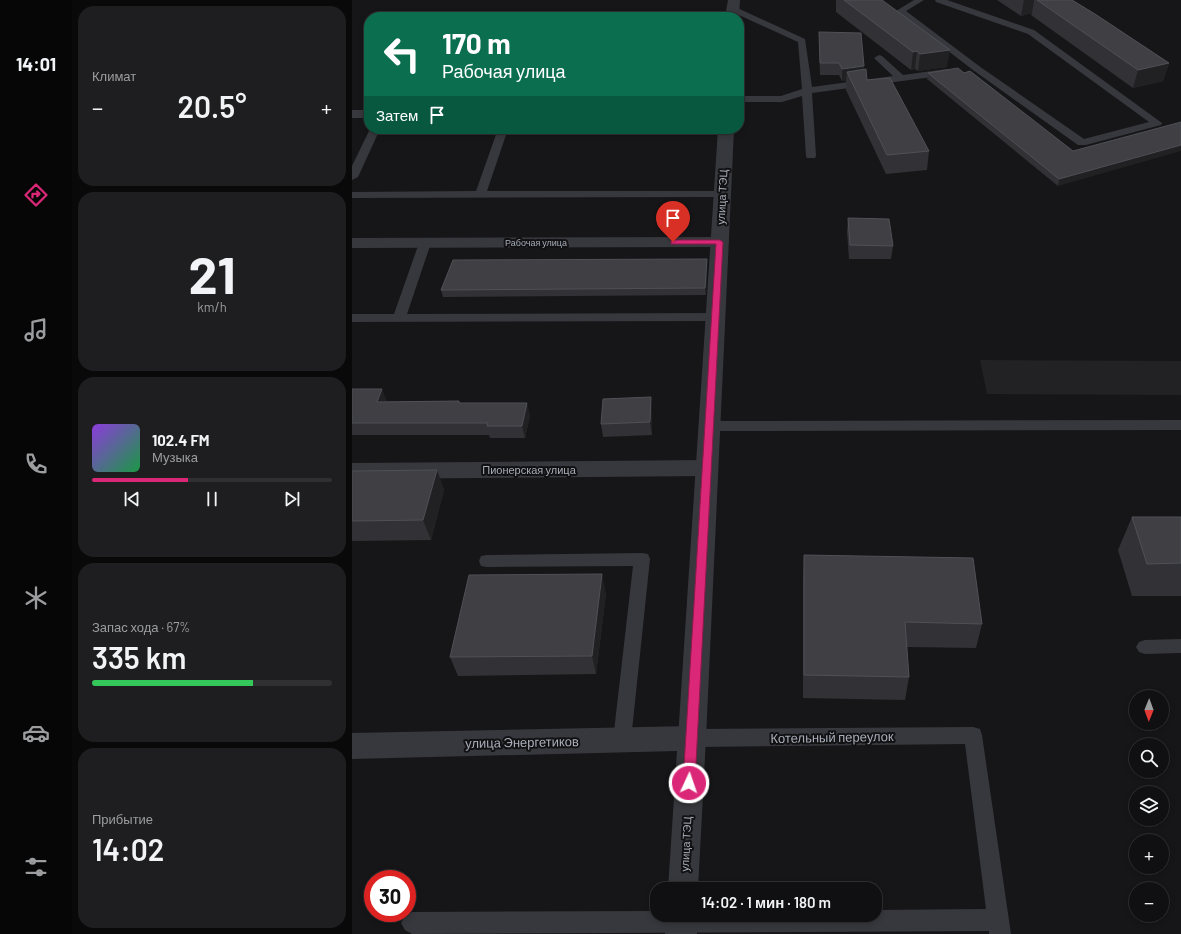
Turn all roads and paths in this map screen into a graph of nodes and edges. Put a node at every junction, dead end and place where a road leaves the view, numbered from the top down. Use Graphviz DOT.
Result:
graph roads {
  1 [pos="920,0"];
  2 [pos="939,0"];
  3 [pos="744,14"];
  4 [pos="879,58"];
  5 [pos="976,68"];
  6 [pos="901,78"];
  7 [pos="807,91"];
  8 [pos="744,99"];
  9 [pos="352,114"];
  10 [pos="364,114"];
  11 [pos="373,134"];
  12 [pos="501,134"];
  13 [pos="726,134"];
  14 [pos="811,156"];
  15 [pos="352,176"];
  16 [pos="722,194"];
  17 [pos="352,195"];
  18 [pos="480,195"];
  19 [pos="720,242"];
  20 [pos="352,243"];
  21 [pos="425,243"];
  22 [pos="716,317"];
  23 [pos="352,318"];
  24 [pos="399,318"];
  25 [pos="1181,425"];
  26 [pos="709,426"];
  27 [pos="707,468"];
  28 [pos="352,471"];
  29 [pos="487,561"];
  30 [pos="1181,646"];
  31 [pos="1145,647"];
  32 [pos="692,738"];
  33 [pos="622,740"];
  34 [pos="352,746"];
  35 [pos="683,882"];
  36 [pos="412,923"];
  37 [pos="681,924"];
  38 [pos="999,927"];
  1 -- 5 [label="lane"];
  2 -- 5 [label="lane"];
  3 -- 7 [label="lane"];
  4 -- 6 [label="lane"];
  5 -- 6 [label="lane"];
  6 -- 7 [label="lane"];
  7 -- 8 [label="lane"];
  7 -- 14 [label="lane"];
  9 -- 10 [label="street"];
  11 -- 15 [label="lane"];
  12 -- 18 [label="lane"];
  13 -- 16 [label="street, улица ТЭЦ"];
  16 -- 18 [label="lane"];
  16 -- 19 [label="street, улица ТЭЦ"];
  17 -- 18 [label="lane"];
  19 -- 21 [label="street, Рабочая улица"];
  19 -- 22 [label="street, улица ТЭЦ"];
  20 -- 21 [label="street, Рабочая улица"];
  21 -- 24 [label="lane"];
  22 -- 24 [label="lane"];
  22 -- 26 [label="street, улица ТЭЦ"];
  23 -- 24 [label="lane"];
  25 -- 26 [label="lane"];
  26 -- 27 [label="street, улица ТЭЦ"];
  27 -- 28 [label="street, Пионерская улица"];
  27 -- 32 [label="street, улица ТЭЦ"];
  29 -- 33 [label="lane"];
  30 -- 31 [label="lane"];
  32 -- 33 [label="street, улица Энергетиков"];
  32 -- 35 [label="street, улица ТЭЦ"];
  32 -- 38 [label="lane, Котельный переулок"];
  33 -- 34 [label="street, улица Энергетиков"];
  36 -- 37 [label="lane"];
  37 -- 38 [label="lane"];
}
